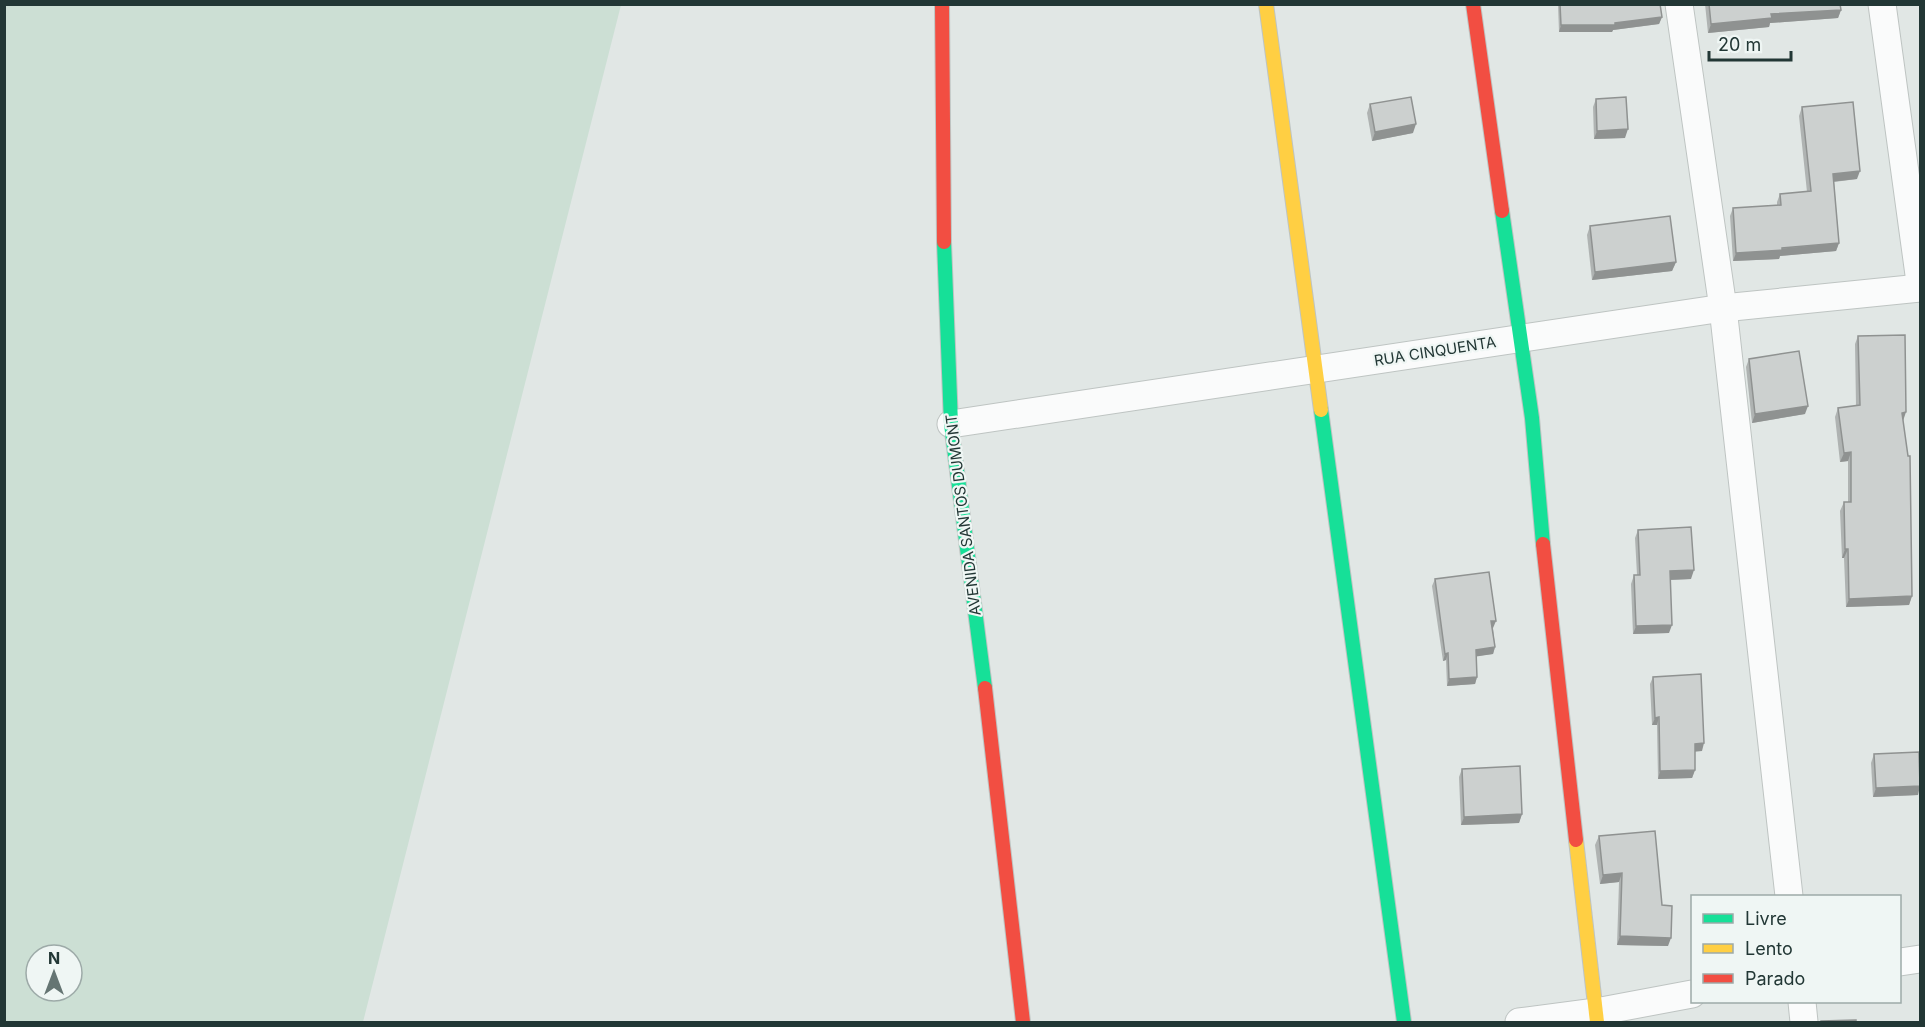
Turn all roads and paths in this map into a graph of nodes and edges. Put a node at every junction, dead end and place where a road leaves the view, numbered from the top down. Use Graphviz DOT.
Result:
graph roads {
  1 [pos="942,4"];
  2 [pos="1266,4"];
  3 [pos="1473,4"];
  4 [pos="1679,4"];
  5 [pos="1882,4"];
  6 [pos="1920,282"];
  7 [pos="1920,288"];
  8 [pos="1724,308"];
  9 [pos="1519,339"];
  10 [pos="1316,369"];
  11 [pos="951,424"];
  12 [pos="1789,895"];
  13 [pos="1920,960"];
  14 [pos="1901,962"];
  15 [pos="1691,994"];
  16 [pos="1802,1003"];
  17 [pos="1597,1017"];
  18 [pos="1023,1023"];
  19 [pos="1404,1023"];
  20 [pos="1519,1023"];
  21 [pos="1804,1023"];
  1 -- 11 [label="street, AVENIDA SANTOS DUMONT"];
  2 -- 10 [label="street"];
  3 -- 9 [label="street"];
  4 -- 8 [label="street"];
  5 -- 6 [label="street"];
  7 -- 8 [label="street, RUA CINQUENTA"];
  8 -- 9 [label="street, RUA CINQUENTA"];
  8 -- 12 [label="street"];
  9 -- 10 [label="street, RUA CINQUENTA"];
  9 -- 17 [label="street"];
  10 -- 11 [label="street, RUA CINQUENTA"];
  10 -- 19 [label="street"];
  11 -- 18 [label="street, AVENIDA SANTOS DUMONT"];
  13 -- 14 [label="street"];
  15 -- 17 [label="street"];
  16 -- 21 [label="street"];
  17 -- 20 [label="street"];
}
